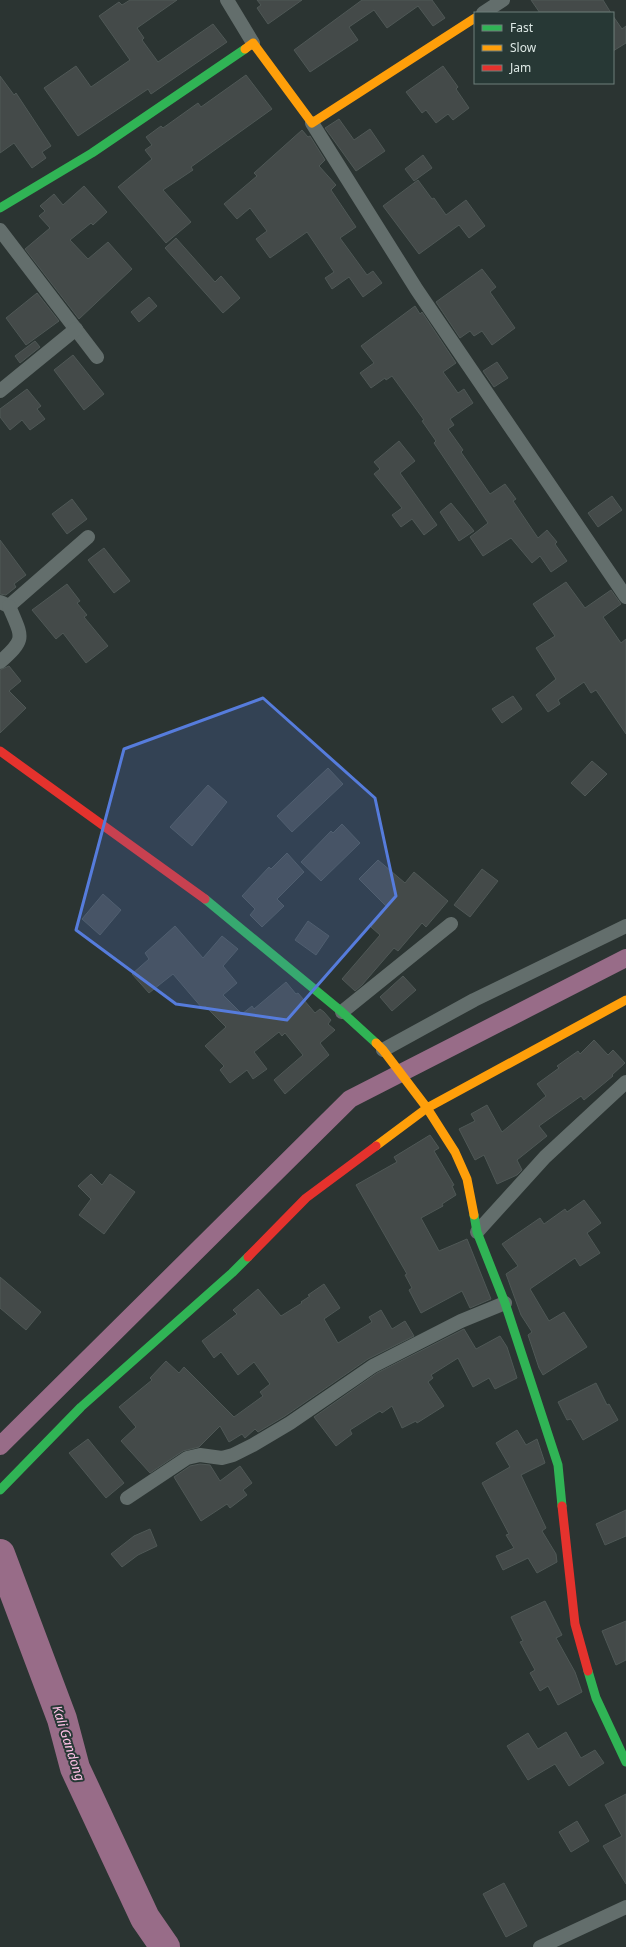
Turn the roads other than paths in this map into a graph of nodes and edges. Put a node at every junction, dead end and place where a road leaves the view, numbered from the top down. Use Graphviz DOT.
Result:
graph roads {
  1 [pos="228,0"];
  2 [pos="503,0"];
  3 [pos="485,12"];
  4 [pos="474,19"];
  5 [pos="253,43"];
  6 [pos="312,123"];
  7 [pos="0,208"];
  8 [pos="0,230"];
  9 [pos="76,329"];
  10 [pos="97,357"];
  11 [pos="0,391"];
  12 [pos="88,537"];
  13 [pos="626,597"];
  14 [pos="4,604"];
  15 [pos="0,662"];
  16 [pos="0,751"];
  17 [pos="451,924"];
  18 [pos="626,926"];
  19 [pos="626,1000"];
  20 [pos="342,1012"];
  21 [pos="383,1050"];
  22 [pos="626,1082"];
  23 [pos="427,1108"];
  24 [pos="477,1232"];
  25 [pos="505,1303"];
  26 [pos="0,1490"];
  27 [pos="127,1498"];
  28 [pos="626,1762"];
  29 [pos="626,1907"];
  30 [pos="540,1947"];
  1 -- 5 [label="street"];
  2 -- 3 [label="street"];
  4 -- 6 [label="street"];
  5 -- 6 [label="street"];
  5 -- 7 [label="street"];
  6 -- 13 [label="street"];
  8 -- 9 [label="street"];
  9 -- 10 [label="street"];
  9 -- 11 [label="street"];
  12 -- 14 [label="street"];
  14 -- 15 [label="street"];
  16 -- 20 [label="street"];
  17 -- 20 [label="street"];
  18 -- 21 [label="street"];
  19 -- 23 [label="street"];
  20 -- 21 [label="street"];
  21 -- 23 [label="street"];
  22 -- 24 [label="street"];
  23 -- 24 [label="street"];
  23 -- 26 [label="street"];
  24 -- 25 [label="street"];
  25 -- 27 [label="street"];
  25 -- 28 [label="street"];
  29 -- 30 [label="street"];
}
